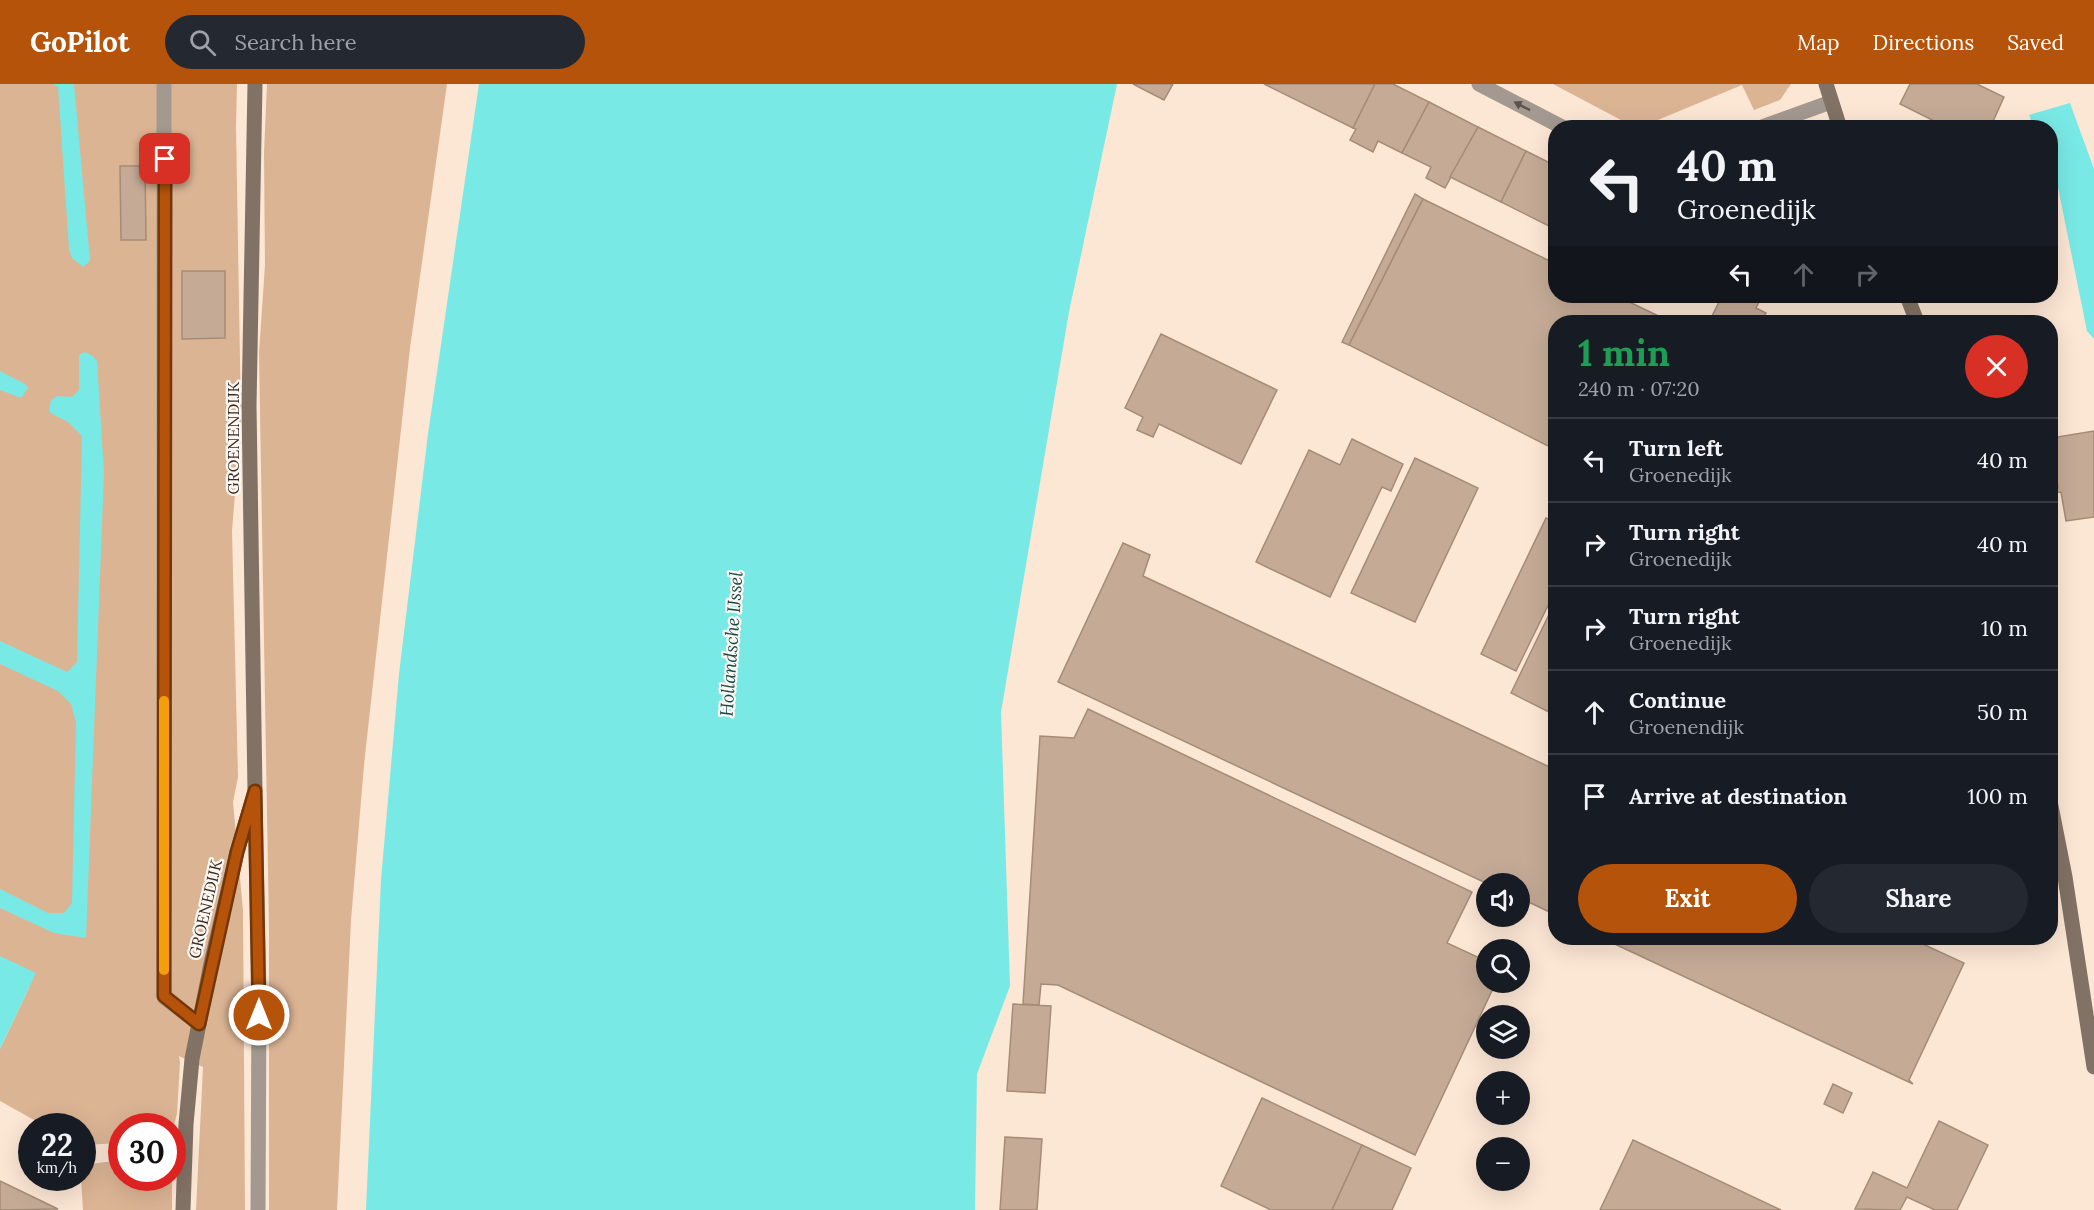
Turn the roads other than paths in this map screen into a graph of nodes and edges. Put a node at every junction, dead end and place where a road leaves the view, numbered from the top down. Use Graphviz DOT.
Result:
graph roads {
  1 [pos="164,84"];
  2 [pos="255,84"];
  3 [pos="1479,84"];
  4 [pos="1826,84"];
  5 [pos="1831,102"];
  6 [pos="1549,120"];
  7 [pos="1781,120"];
  8 [pos="1837,120"];
  9 [pos="255,791"];
  10 [pos="2058,842"];
  11 [pos="199,1024"];
  12 [pos="2094,1067"];
  13 [pos="183,1210"];
  14 [pos="258,1210"];
  1 -- 11 [label="street, GROENEDIJK"];
  2 -- 9 [label="street, GROENENDIJK"];
  6 -- 3 [label="street, one-way"];
  4 -- 5 [label="street"];
  5 -- 7 [label="street"];
  5 -- 8 [label="street"];
  9 -- 11 [label="street, GROENEDIJK"];
  9 -- 14 [label="street"];
  10 -- 12 [label="street"];
  11 -- 13 [label="street, GROENEDIJK"];
}
